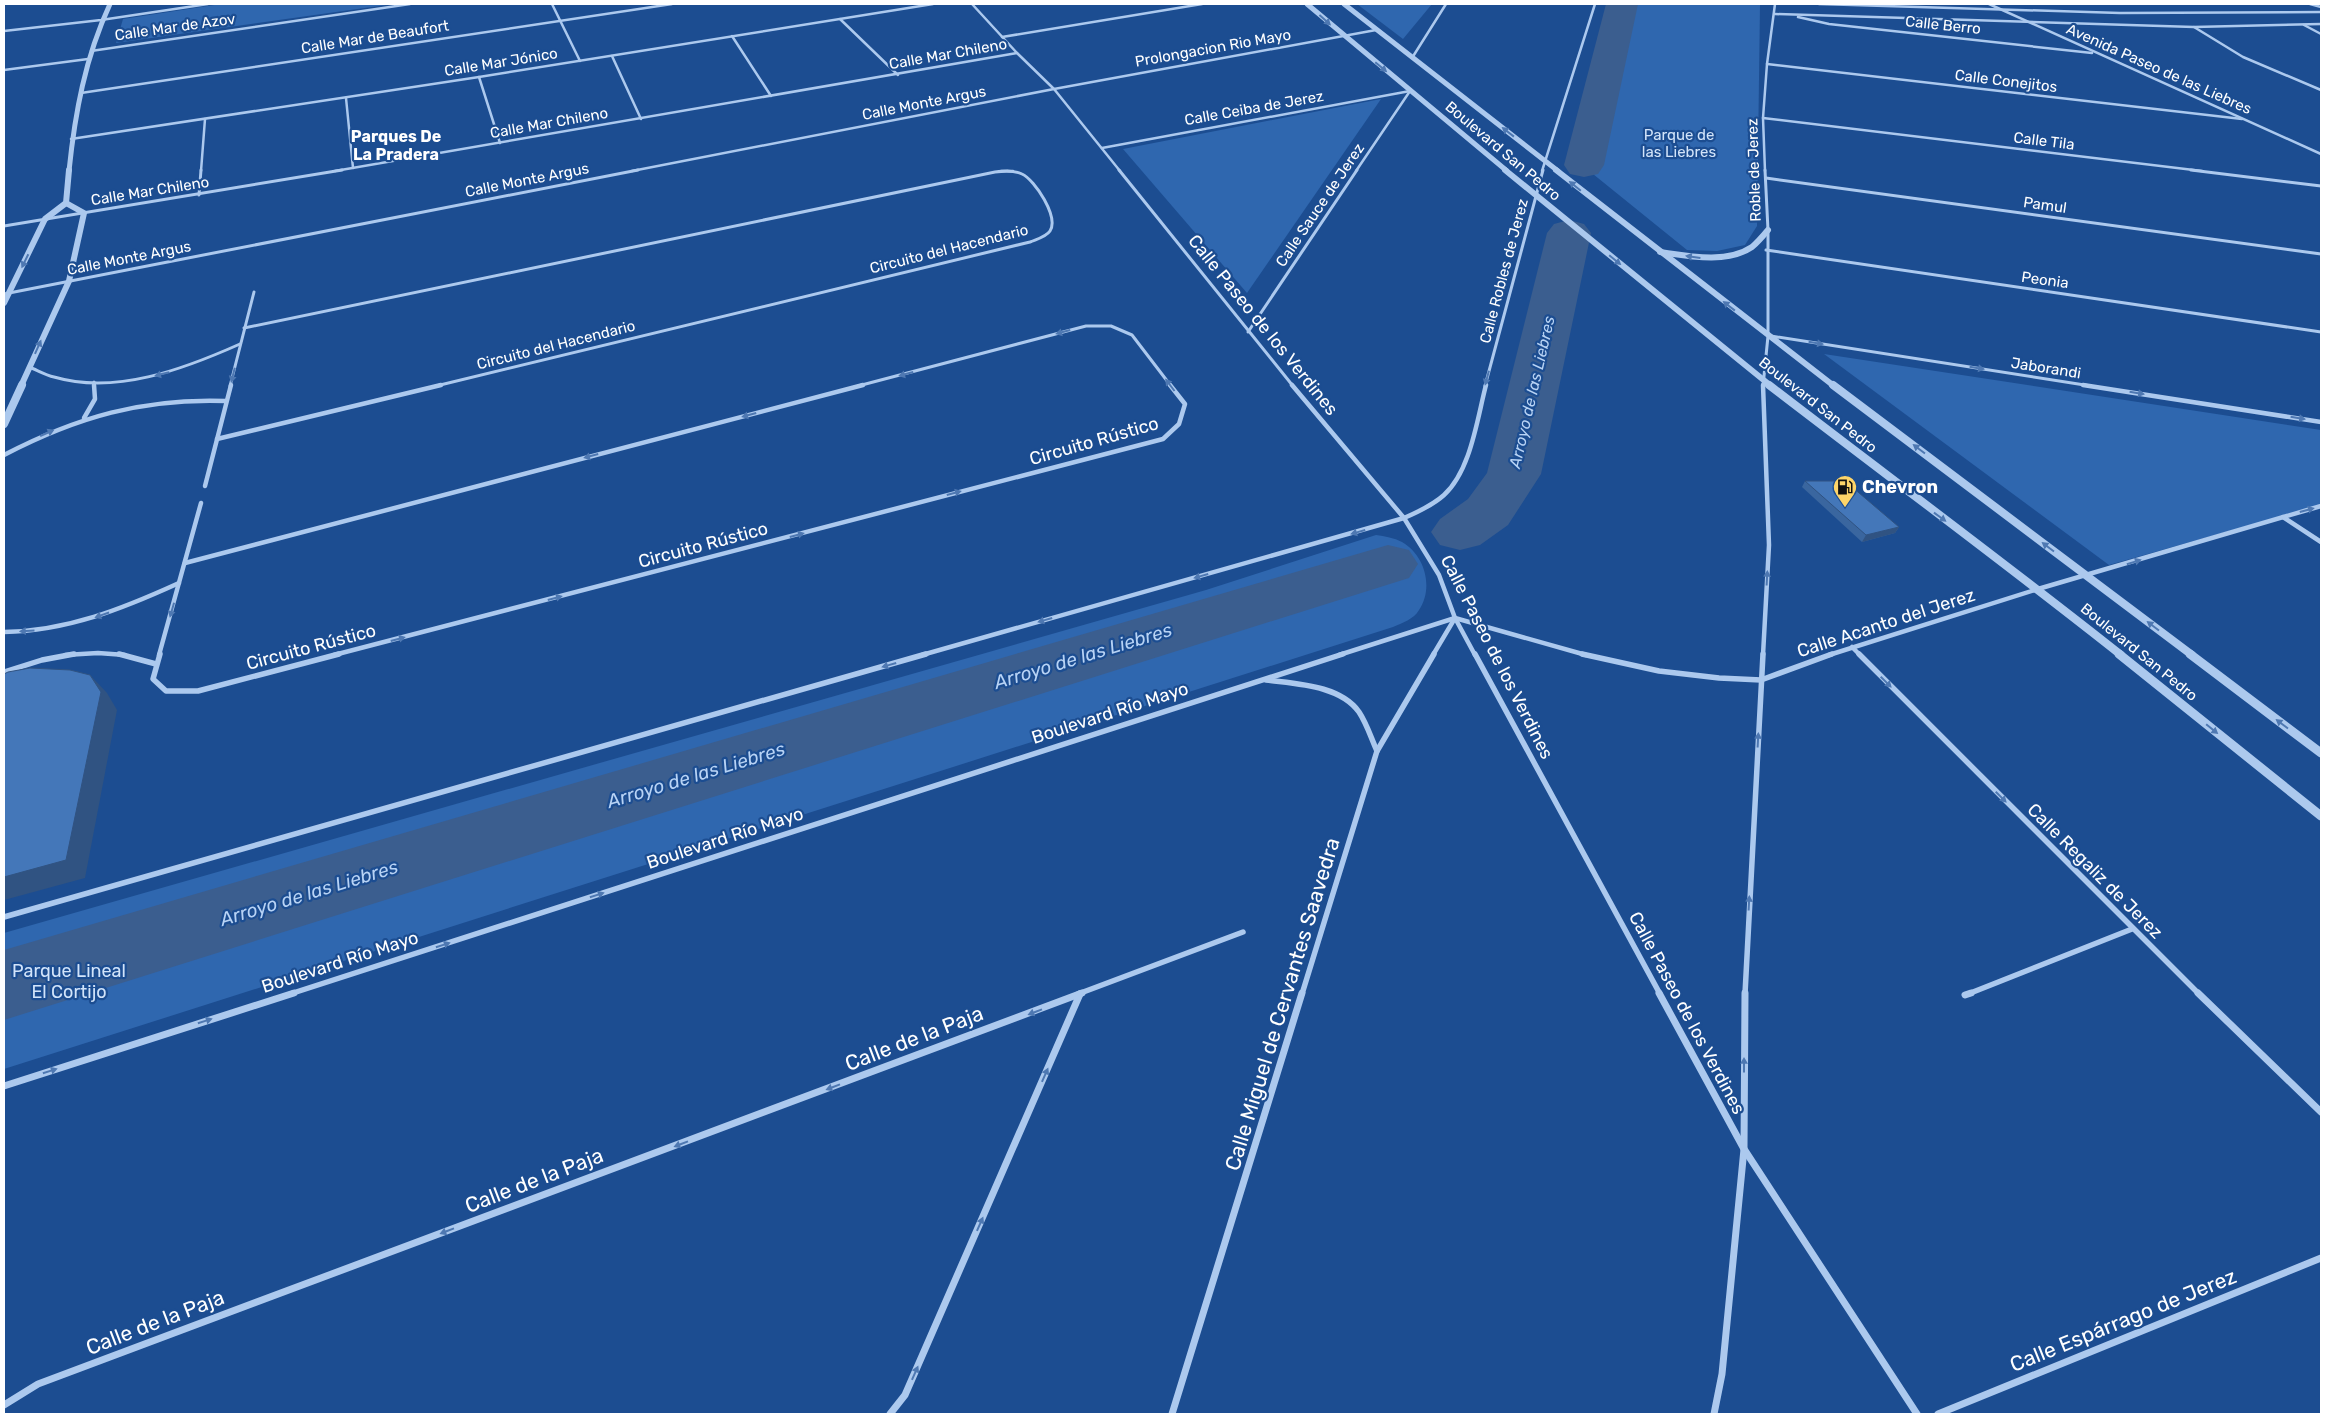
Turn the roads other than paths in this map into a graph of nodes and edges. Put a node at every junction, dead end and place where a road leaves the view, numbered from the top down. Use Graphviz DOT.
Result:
graph roads {
  1 [pos="110,4"];
  2 [pos="208,4"];
  3 [pos="410,4"];
  4 [pos="552,4"];
  5 [pos="672,4"];
  6 [pos="934,4"];
  7 [pos="972,4"];
  8 [pos="1202,4"];
  9 [pos="1307,4"];
  10 [pos="1344,4"];
  11 [pos="1446,4"];
  12 [pos="1595,4"];
  13 [pos="1775,4"];
  14 [pos="1819,4"];
  15 [pos="1989,4"];
  16 [pos="2310,4"];
  17 [pos="1998,8"];
  18 [pos="2321,8"];
  19 [pos="2321,12"];
  20 [pos="1775,14"];
  21 [pos="1788,14"];
  22 [pos="840,19"];
  23 [pos="101,20"];
  24 [pos="560,21"];
  25 [pos="2028,22"];
  26 [pos="2301,24"];
  27 [pos="2321,24"];
  28 [pos="2194,27"];
  29 [pos="1376,30"];
  30 [pos="4,31"];
  31 [pos="2321,34"];
  32 [pos="732,36"];
  33 [pos="1343,36"];
  34 [pos="1002,37"];
  35 [pos="91,51"];
  36 [pos="2096,53"];
  37 [pos="1017,54"];
  38 [pos="612,56"];
  39 [pos="1412,58"];
  40 [pos="88,59"];
  41 [pos="580,61"];
  42 [pos="1766,64"];
  43 [pos="4,70"];
  44 [pos="898,75"];
  45 [pos="479,77"];
  46 [pos="1054,89"];
  47 [pos="2321,90"];
  48 [pos="1410,91"];
  49 [pos="81,93"];
  50 [pos="771,96"];
  51 [pos="346,98"];
  52 [pos="1763,118"];
  53 [pos="205,119"];
  54 [pos="641,119"];
  55 [pos="2242,119"];
  56 [pos="71,138"];
  57 [pos="500,142"];
  58 [pos="1102,148"];
  59 [pos="2321,154"];
  60 [pos="1547,162"];
  61 [pos="352,168"];
  62 [pos="1766,178"];
  63 [pos="2321,186"];
  64 [pos="199,195"];
  65 [pos="1535,195"];
  66 [pos="66,203"];
  67 [pos="84,213"];
  68 [pos="46,219"];
  69 [pos="4,226"];
  70 [pos="1768,230"];
  71 [pos="1766,250"];
  72 [pos="1659,252"];
  73 [pos="2321,254"];
  74 [pos="69,281"];
  75 [pos="254,292"];
  76 [pos="6,293"];
  77 [pos="4,303"];
  78 [pos="244,328"];
  79 [pos="1248,332"];
  80 [pos="2321,332"];
  81 [pos="1768,336"];
  82 [pos="240,344"];
  83 [pos="30,367"];
  84 [pos="1763,380"];
  85 [pos="94,382"];
  86 [pos="226,401"];
  87 [pos="84,419"];
  88 [pos="2321,422"];
  89 [pos="4,424"];
  90 [pos="216,439"];
  91 [pos="4,455"];
  92 [pos="205,486"];
  93 [pos="202,503"];
  94 [pos="2321,506"];
  95 [pos="2283,517"];
  96 [pos="1404,518"];
  97 [pos="2321,542"];
  98 [pos="186,563"];
  99 [pos="2087,576"];
  100 [pos="179,583"];
  101 [pos="2038,589"];
  102 [pos="1455,618"];
  103 [pos="4,632"];
  104 [pos="1852,647"];
  105 [pos="156,664"];
  106 [pos="4,672"];
  107 [pos="1264,679"];
  108 [pos="1761,680"];
  109 [pos="1377,751"];
  110 [pos="2321,753"];
  111 [pos="2321,816"];
  112 [pos="4,917"];
  113 [pos="2132,929"];
  114 [pos="1244,932"];
  115 [pos="1080,994"];
  116 [pos="1964,995"];
  117 [pos="4,1086"];
  118 [pos="2321,1112"];
  119 [pos="1744,1149"];
  120 [pos="2321,1258"];
  121 [pos="4,1405"];
  122 [pos="890,1414"];
  123 [pos="1172,1414"];
  124 [pos="1714,1414"];
  125 [pos="1917,1414"];
  126 [pos="1938,1414"];
  1 -- 23 [label="street"];
  2 -- 23 [label="street"];
  3 -- 35 [label="street, Calle Mar de Azov"];
  4 -- 24 [label="street"];
  5 -- 24 [label="street, Calle Mar de Beaufort"];
  6 -- 22 [label="street, Calle Mar Jónico"];
  7 -- 34 [label="street, Calle Paseo de los Verdines"];
  8 -- 34 [label="street"];
  9 -- 33 [label="street, Boulevard San Pedro, one-way"];
  10 -- 29 [label="street, Boulevard San Pedro"];
  11 -- 39 [label="street"];
  12 -- 60 [label="street, Calle Robles de Jerez"];
  13 -- 20 [label="street, Roble de Jerez"];
  14 -- 17 [label="street"];
  15 -- 17 [label="street, Avenida Paseo de las Liebres"];
  16 -- 18 [label="street"];
  17 -- 19 [label="street"];
  17 -- 25 [label="street, Avenida Paseo de las Liebres"];
  20 -- 21 [label="street"];
  20 -- 42 [label="street, Roble de Jerez"];
  21 -- 25 [label="street"];
  21 -- 36 [label="street, Calle Berro"];
  22 -- 32 [label="street, Calle Mar Jónico"];
  22 -- 44 [label="street"];
  23 -- 30 [label="street"];
  23 -- 35 [label="street"];
  24 -- 41 [label="street"];
  24 -- 49 [label="street, Calle Mar de Beaufort"];
  25 -- 28 [label="street"];
  25 -- 36 [label="street, Avenida Paseo de las Liebres"];
  26 -- 27 [label="street"];
  26 -- 28 [label="street"];
  26 -- 31 [label="street"];
  28 -- 47 [label="street"];
  29 -- 33 [label="street, Prolongacion Rio Mayo"];
  29 -- 39 [label="street, Boulevard San Pedro"];
  32 -- 38 [label="street, Calle Mar Jónico"];
  32 -- 50 [label="street"];
  33 -- 46 [label="street, Prolongacion Rio Mayo"];
  33 -- 48 [label="street, Boulevard San Pedro, one-way"];
  34 -- 37 [label="street, Calle Paseo de los Verdines"];
  35 -- 40 [label="street"];
  36 -- 55 [label="street, Avenida Paseo de las Liebres"];
  37 -- 44 [label="street, Calle Mar Chileno"];
  37 -- 46 [label="street, Calle Paseo de los Verdines"];
  38 -- 41 [label="street, Calle Mar Jónico"];
  38 -- 54 [label="street"];
  60 -- 39 [label="street, Boulevard San Pedro, one-way"];
  40 -- 43 [label="street"];
  40 -- 49 [label="street"];
  41 -- 45 [label="street, Calle Mar Jónico"];
  42 -- 52 [label="street, Roble de Jerez"];
  42 -- 55 [label="street, Calle Conejitos"];
  44 -- 50 [label="street, Calle Mar Chileno"];
  45 -- 51 [label="street, Calle Mar Jónico"];
  45 -- 57 [label="street"];
  46 -- 58 [label="street, Calle Paseo de los Verdines"];
  46 -- 74 [label="street, Calle Monte Argus"];
  48 -- 58 [label="street, Calle Ceiba de Jerez"];
  48 -- 65 [label="street, Boulevard San Pedro"];
  48 -- 79 [label="street, Calle Sauce de Jerez"];
  49 -- 56 [label="street"];
  50 -- 54 [label="street, Calle Mar Chileno"];
  51 -- 53 [label="street, Calle Mar Jónico"];
  51 -- 61 [label="street"];
  52 -- 62 [label="street, Roble de Jerez"];
  52 -- 63 [label="street, Calle Tila"];
  53 -- 56 [label="street, Calle Mar Jónico"];
  53 -- 64 [label="street"];
  54 -- 57 [label="street, Calle Mar Chileno"];
  55 -- 59 [label="street, Avenida Paseo de las Liebres"];
  56 -- 66 [label="street"];
  57 -- 61 [label="street, Calle Mar Chileno"];
  58 -- 79 [label="street, Calle Paseo de los Verdines"];
  60 -- 65 [label="street, Calle Robles de Jerez"];
  72 -- 60 [label="street, Boulevard San Pedro, one-way"];
  61 -- 64 [label="street, Calle Mar Chileno"];
  62 -- 70 [label="street, Roble de Jerez"];
  62 -- 73 [label="street, Pamul"];
  64 -- 67 [label="street, Calle Mar Chileno"];
  65 -- 84 [label="street, Boulevard San Pedro, one-way"];
  65 -- 96 [label="street, Calle Robles de Jerez, one-way"];
  66 -- 67 [label="street"];
  66 -- 68 [label="street"];
  67 -- 68 [label="street, Calle Mar Chileno"];
  67 -- 74 [label="street"];
  68 -- 69 [label="street, Calle Mar Chileno"];
  68 -- 76 [label="street, one-way"];
  70 -- 71 [label="street, Roble de Jerez"];
  70 -- 72 [label="street, one-way"];
  71 -- 80 [label="street, Peonia"];
  71 -- 81 [label="street, Roble de Jerez"];
  81 -- 72 [label="street, Boulevard San Pedro, one-way"];
  74 -- 76 [label="street, Calle Monte Argus"];
  83 -- 74 [label="street, one-way"];
  75 -- 78 [label="street"];
  76 -- 77 [label="street"];
  78 -- 82 [label="street"];
  78 -- 90 [label="street, Circuito del Hacendario"];
  79 -- 96 [label="street, Calle Paseo de los Verdines"];
  81 -- 84 [label="street, Roble de Jerez"];
  81 -- 88 [label="street, Jaborandi, one-way"];
  99 -- 81 [label="street, Boulevard San Pedro, one-way"];
  82 -- 85 [label="street, one-way"];
  82 -- 86 [label="street, one-way"];
  83 -- 85 [label="street"];
  83 -- 89 [label="street"];
  84 -- 101 [label="street, Boulevard San Pedro, one-way"];
  108 -- 84 [label="street, Roble de Jerez, one-way"];
  85 -- 87 [label="street"];
  86 -- 87 [label="street"];
  86 -- 90 [label="street"];
  91 -- 87 [label="street, one-way"];
  90 -- 92 [label="street"];
  93 -- 98 [label="street, Circuito Rústico"];
  95 -- 94 [label="street, Calle Acanto del Jerez, one-way"];
  95 -- 97 [label="street"];
  99 -- 95 [label="street, Calle Acanto del Jerez, one-way"];
  96 -- 102 [label="street, Calle Paseo de los Verdines"];
  96 -- 112 [label="street, one-way"];
  98 -- 100 [label="street, Circuito Rústico"];
  105 -- 98 [label="street, Circuito Rústico, one-way"];
  99 -- 101 [label="street, Calle Acanto del Jerez"];
  110 -- 99 [label="street, Boulevard San Pedro, one-way"];
  100 -- 103 [label="street, one-way"];
  100 -- 105 [label="street, Circuito Rústico, one-way"];
  101 -- 104 [label="street, Calle Acanto del Jerez"];
  101 -- 111 [label="street, Boulevard San Pedro, one-way"];
  102 -- 107 [label="street, Boulevard Río Mayo"];
  102 -- 108 [label="street, Calle Acanto del Jerez"];
  102 -- 109 [label="street, Calle Miguel de Cervantes Saavedra"];
  102 -- 119 [label="street, Calle Paseo de los Verdines"];
  104 -- 108 [label="street, Calle Acanto del Jerez"];
  104 -- 113 [label="street, Calle Regaliz de Jerez, one-way"];
  105 -- 106 [label="street"];
  107 -- 109 [label="street"];
  117 -- 107 [label="street, Boulevard Río Mayo, one-way"];
  119 -- 108 [label="street, Roble de Jerez, one-way"];
  109 -- 123 [label="street, Calle Miguel de Cervantes Saavedra"];
  113 -- 116 [label="street"];
  113 -- 118 [label="street, Calle Regaliz de Jerez"];
  114 -- 115 [label="street, Calle de la Paja"];
  115 -- 121 [label="street, Calle de la Paja, one-way"];
  122 -- 115 [label="street, one-way"];
  119 -- 124 [label="street, Roble de Jerez"];
  119 -- 125 [label="street, Calle Paseo de los Verdines"];
  120 -- 126 [label="street, Calle Espárrago de Jerez"];
}
